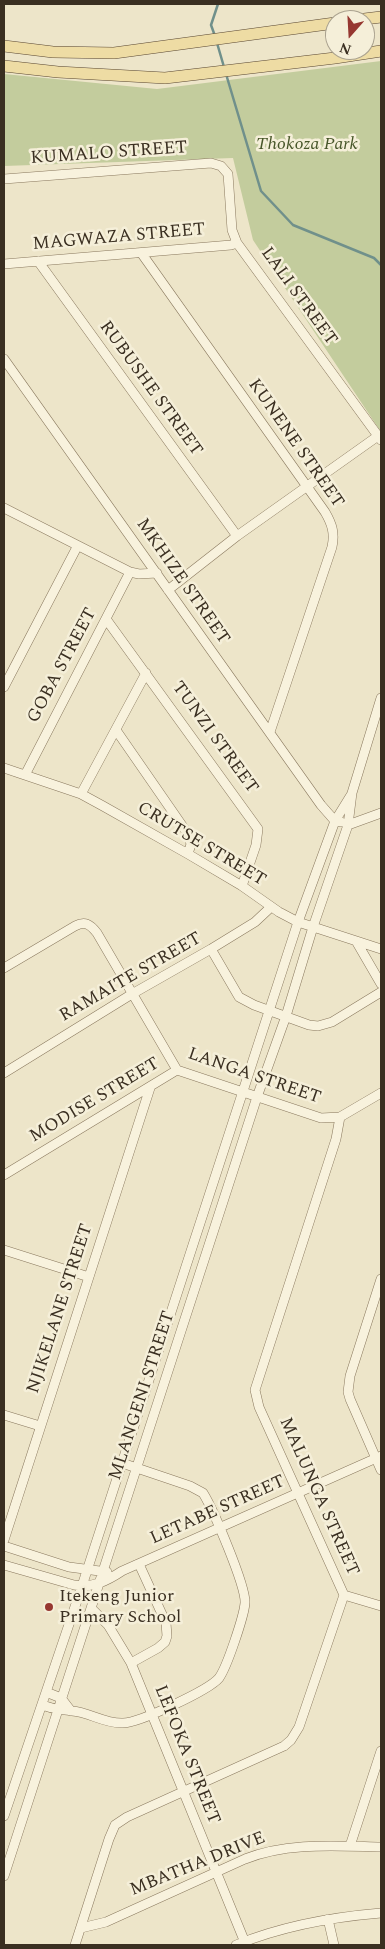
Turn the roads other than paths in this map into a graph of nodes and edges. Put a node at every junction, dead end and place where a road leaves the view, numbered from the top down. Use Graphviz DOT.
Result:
graph roads {
  1 [pos="325,24"];
  2 [pos="4,46"];
  3 [pos="381,51"];
  4 [pos="4,66"];
  5 [pos="218,164"];
  6 [pos="4,179"];
  7 [pos="237,243"];
  8 [pos="142,254"];
  9 [pos="38,261"];
  10 [pos="4,264"];
  11 [pos="4,359"];
  12 [pos="380,438"];
  13 [pos="306,487"];
  14 [pos="4,509"];
  15 [pos="237,536"];
  16 [pos="77,546"];
  17 [pos="130,572"];
  18 [pos="157,573"];
  19 [pos="168,590"];
  20 [pos="106,619"];
  21 [pos="146,673"];
  22 [pos="4,687"];
  23 [pos="381,698"];
  24 [pos="116,730"];
  25 [pos="270,732"];
  26 [pos="4,768"];
  27 [pos="25,775"];
  28 [pos="352,793"];
  29 [pos="81,794"];
  30 [pos="381,813"];
  31 [pos="335,821"];
  32 [pos="348,825"];
  33 [pos="188,854"];
  34 [pos="242,886"];
  35 [pos="271,907"];
  36 [pos="298,922"];
  37 [pos="313,927"];
  38 [pos="356,941"];
  39 [pos="212,949"];
  40 [pos="381,949"];
  41 [pos="4,968"];
  42 [pos="381,984"];
  43 [pos="381,992"];
  44 [pos="132,994"];
  45 [pos="270,1011"];
  46 [pos="286,1016"];
  47 [pos="177,1070"];
  48 [pos="4,1072"];
  49 [pos="150,1088"];
  50 [pos="242,1092"];
  51 [pos="381,1093"];
  52 [pos="258,1096"];
  53 [pos="340,1117"];
  54 [pos="4,1175"];
  55 [pos="4,1250"];
  56 [pos="89,1276"];
  57 [pos="381,1279"];
  58 [pos="4,1415"];
  59 [pos="40,1426"];
  60 [pos="379,1457"];
  61 [pos="122,1463"];
  62 [pos="136,1467"];
  63 [pos="381,1470"];
  64 [pos="297,1493"];
  65 [pos="218,1528"];
  66 [pos="4,1540"];
  67 [pos="4,1546"];
  68 [pos="139,1564"];
  69 [pos="4,1565"];
  70 [pos="88,1571"];
  71 [pos="122,1571"];
  72 [pos="102,1572"];
  73 [pos="99,1584"];
  74 [pos="82,1586"];
  75 [pos="344,1595"];
  76 [pos="381,1606"];
  77 [pos="91,1608"];
  78 [pos="131,1663"];
  79 [pos="46,1692"];
  80 [pos="61,1698"];
  81 [pos="42,1705"];
  82 [pos="57,1711"];
  83 [pos="72,1711"];
  84 [pos="151,1715"];
  85 [pos="381,1751"];
  86 [pos="184,1792"];
  87 [pos="4,1816"];
  88 [pos="350,1846"];
  89 [pos="381,1847"];
  90 [pos="216,1872"];
  91 [pos="4,1876"];
  92 [pos="381,1913"];
  93 [pos="328,1919"];
  94 [pos="81,1928"];
  95 [pos="242,1944"];
  96 [pos="75,1945"];
  97 [pos="334,1945"];
  1 -- 2 [label="main road"];
  3 -- 4 [label="main road"];
  5 -- 6 [label="street, KUMALO STREET"];
  5 -- 7 [label="street, LALI STREET"];
  7 -- 8 [label="street, MAGWAZA STREET"];
  7 -- 12 [label="street, LALI STREET"];
  8 -- 9 [label="street, MAGWAZA STREET"];
  8 -- 13 [label="street, KUNENE STREET"];
  9 -- 10 [label="street, MAGWAZA STREET"];
  9 -- 15 [label="street, RUBUSHE STREET"];
  11 -- 18 [label="street, MKHIZE STREET"];
  12 -- 13 [label="street"];
  13 -- 15 [label="street"];
  13 -- 25 [label="street, KUNENE STREET"];
  14 -- 16 [label="street"];
  15 -- 19 [label="street"];
  16 -- 17 [label="street"];
  16 -- 22 [label="street"];
  17 -- 18 [label="street"];
  17 -- 20 [label="street, GOBA STREET"];
  18 -- 19 [label="street, MKHIZE STREET"];
  19 -- 25 [label="street, MKHIZE STREET"];
  20 -- 21 [label="street, TUNZI STREET"];
  20 -- 27 [label="street, GOBA STREET"];
  21 -- 24 [label="street"];
  21 -- 34 [label="street, TUNZI STREET"];
  23 -- 28 [label="street"];
  24 -- 29 [label="street"];
  24 -- 33 [label="street"];
  25 -- 31 [label="street, MKHIZE STREET"];
  26 -- 27 [label="street, CRUTSE STREET"];
  27 -- 29 [label="street, CRUTSE STREET"];
  28 -- 31 [label="street, MLANGENI STREET"];
  28 -- 32 [label="street, MLANGENI STREET"];
  29 -- 33 [label="street, CRUTSE STREET"];
  30 -- 32 [label="street"];
  31 -- 32 [label="street"];
  31 -- 36 [label="street, MLANGENI STREET"];
  32 -- 37 [label="street, MLANGENI STREET"];
  33 -- 34 [label="street, CRUTSE STREET"];
  34 -- 35 [label="street, CRUTSE STREET"];
  35 -- 36 [label="street, CRUTSE STREET"];
  35 -- 39 [label="street, RAMAITE STREET"];
  36 -- 37 [label="street, CRUTSE STREET"];
  36 -- 45 [label="street, MLANGENI STREET"];
  37 -- 38 [label="street, CRUTSE STREET"];
  37 -- 46 [label="street, MLANGENI STREET"];
  38 -- 40 [label="street, CRUTSE STREET"];
  38 -- 42 [label="street"];
  39 -- 44 [label="street, RAMAITE STREET"];
  39 -- 45 [label="street"];
  41 -- 44 [label="street, LANGA STREET"];
  43 -- 46 [label="street"];
  44 -- 47 [label="street, LANGA STREET"];
  44 -- 48 [label="street, RAMAITE STREET"];
  45 -- 46 [label="street"];
  45 -- 50 [label="street, MLANGENI STREET"];
  46 -- 52 [label="street, MLANGENI STREET"];
  47 -- 49 [label="street, MODISE STREET"];
  47 -- 50 [label="street, LANGA STREET"];
  49 -- 54 [label="street, MODISE STREET"];
  49 -- 56 [label="street, NJIKELANE STREET"];
  50 -- 52 [label="street, LANGA STREET"];
  50 -- 61 [label="street, MLANGENI STREET"];
  51 -- 53 [label="street"];
  52 -- 53 [label="street, LANGA STREET"];
  52 -- 62 [label="street, MLANGENI STREET"];
  53 -- 64 [label="street, MALUNGA STREET"];
  55 -- 56 [label="street"];
  56 -- 59 [label="street, NJIKELANE STREET"];
  57 -- 60 [label="street"];
  58 -- 59 [label="street"];
  59 -- 66 [label="street, NJIKELANE STREET"];
  60 -- 63 [label="street"];
  60 -- 64 [label="street, LETABE STREET"];
  61 -- 62 [label="street"];
  61 -- 70 [label="street, MLANGENI STREET"];
  62 -- 65 [label="street"];
  62 -- 72 [label="street, MLANGENI STREET"];
  64 -- 65 [label="street, LETABE STREET"];
  64 -- 75 [label="street, MALUNGA STREET"];
  65 -- 68 [label="street, LETABE STREET"];
  65 -- 84 [label="street"];
  67 -- 70 [label="street, LETABE STREET"];
  68 -- 71 [label="street, LETABE STREET"];
  68 -- 78 [label="street"];
  69 -- 74 [label="street"];
  70 -- 72 [label="street, LETABE STREET"];
  70 -- 74 [label="street, MLANGENI STREET"];
  71 -- 72 [label="street, LETABE STREET"];
  71 -- 73 [label="street, LETABE STREET"];
  72 -- 73 [label="street, MLANGENI STREET"];
  73 -- 74 [label="street"];
  73 -- 77 [label="street, MLANGENI STREET"];
  74 -- 79 [label="street, MLANGENI STREET"];
  75 -- 76 [label="street"];
  75 -- 86 [label="street, MALUNGA STREET"];
  77 -- 78 [label="street, LEFOKA STREET"];
  77 -- 80 [label="street, MLANGENI STREET"];
  78 -- 84 [label="street, LEFOKA STREET"];
  79 -- 80 [label="street"];
  79 -- 81 [label="street, MLANGENI STREET"];
  80 -- 82 [label="street, MLANGENI STREET"];
  80 -- 83 [label="street"];
  81 -- 82 [label="street"];
  81 -- 87 [label="street, MLANGENI STREET"];
  82 -- 83 [label="street"];
  82 -- 91 [label="street, MLANGENI STREET"];
  83 -- 84 [label="street"];
  84 -- 86 [label="street, LEFOKA STREET"];
  85 -- 88 [label="street"];
  86 -- 90 [label="street, LEFOKA STREET"];
  86 -- 94 [label="street, MALUNGA STREET"];
  88 -- 89 [label="street, MBATHA DRIVE"];
  88 -- 90 [label="street, MBATHA DRIVE"];
  90 -- 94 [label="street, MBATHA DRIVE"];
  90 -- 95 [label="street, LEFOKA STREET"];
  92 -- 93 [label="street"];
  93 -- 95 [label="street"];
  93 -- 97 [label="street"];
  94 -- 96 [label="street, MALUNGA STREET"];
}
